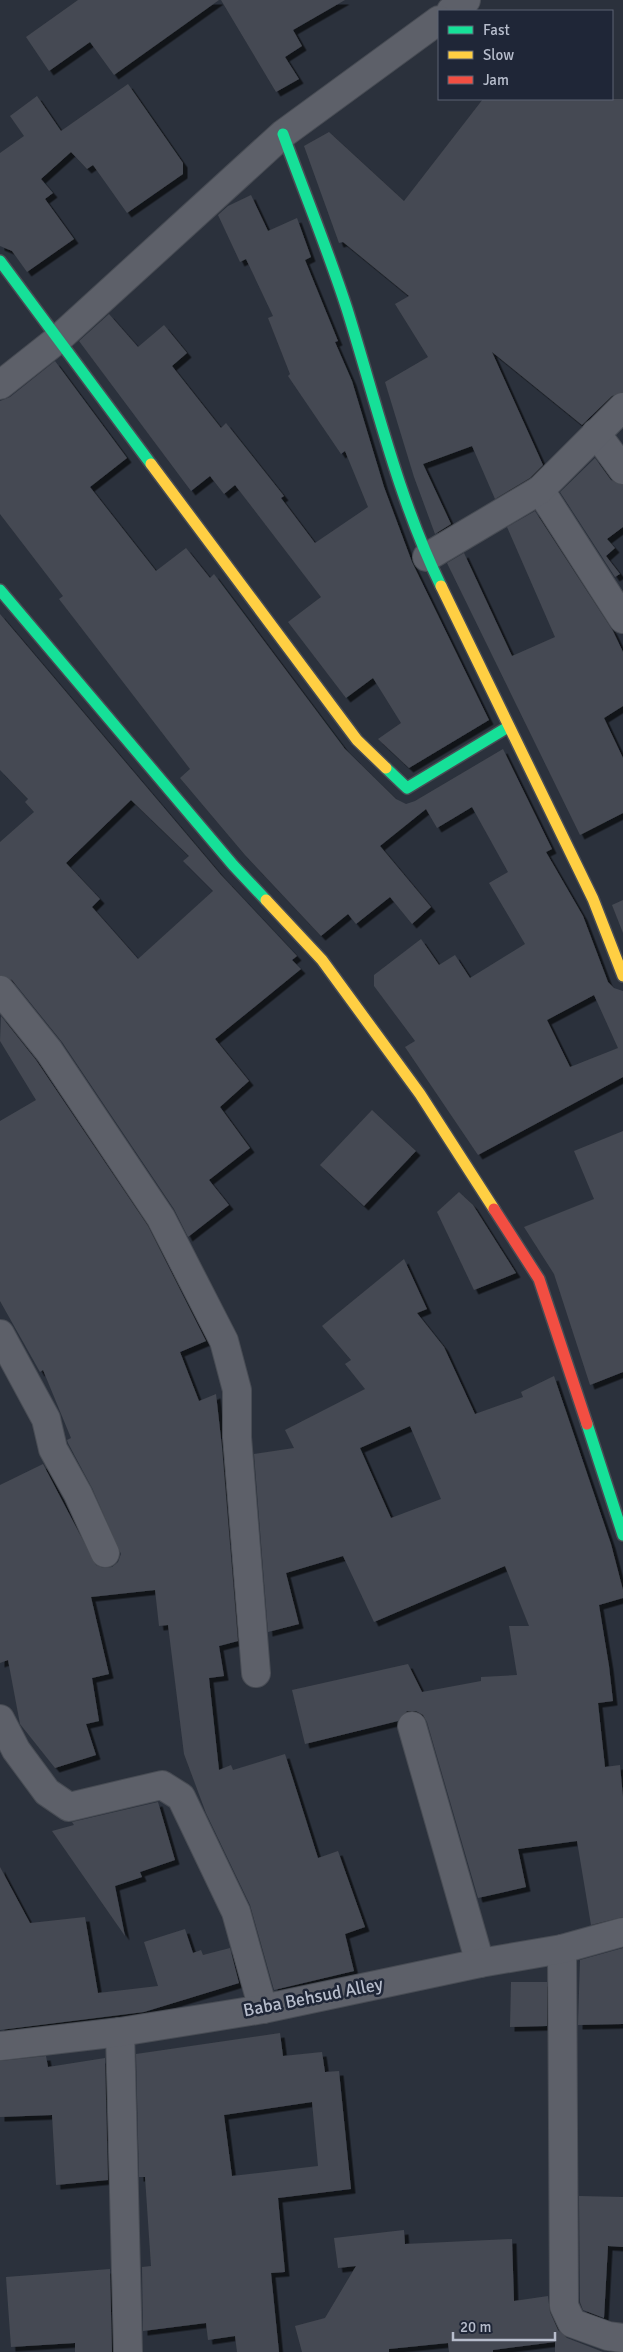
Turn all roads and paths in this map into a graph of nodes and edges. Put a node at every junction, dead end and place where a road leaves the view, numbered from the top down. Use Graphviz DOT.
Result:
graph roads {
  1 [pos="466,0"];
  2 [pos="451,10"];
  3 [pos="438,21"];
  4 [pos="283,134"];
  5 [pos="0,261"];
  6 [pos="57,340"];
  7 [pos="0,385"];
  8 [pos="623,407"];
  9 [pos="596,433"];
  10 [pos="623,470"];
  11 [pos="540,490"];
  12 [pos="427,557"];
  13 [pos="0,590"];
  14 [pos="623,619"];
  15 [pos="508,727"];
  16 [pos="623,976"];
  17 [pos="0,990"];
  18 [pos="0,1334"];
  19 [pos="623,1535"];
  20 [pos="104,1553"];
  21 [pos="256,1673"];
  22 [pos="0,1719"];
  23 [pos="412,1726"];
  24 [pos="623,1932"];
  25 [pos="562,1949"];
  26 [pos="480,1963"];
  27 [pos="263,2009"];
  28 [pos="120,2032"];
  29 [pos="0,2046"];
  30 [pos="623,2338"];
  31 [pos="128,2352"];
  1 -- 2 [label="street"];
  3 -- 4 [label="street"];
  4 -- 6 [label="street"];
  4 -- 12 [label="street"];
  5 -- 6 [label="street"];
  6 -- 7 [label="street"];
  6 -- 15 [label="street"];
  8 -- 9 [label="street"];
  9 -- 10 [label="street"];
  9 -- 11 [label="street"];
  11 -- 12 [label="street"];
  11 -- 14 [label="street"];
  12 -- 15 [label="street"];
  13 -- 19 [label="street"];
  15 -- 16 [label="street"];
  17 -- 21 [label="street"];
  18 -- 20 [label="street"];
  22 -- 27 [label="street"];
  23 -- 26 [label="street"];
  24 -- 25 [label="street, Baba Behsud Alley"];
  25 -- 26 [label="street, Baba Behsud Alley"];
  25 -- 30 [label="street"];
  26 -- 27 [label="street, Baba Behsud Alley"];
  27 -- 28 [label="street, Baba Behsud Alley"];
  28 -- 29 [label="street, Baba Behsud Alley"];
  28 -- 31 [label="street"];
}
